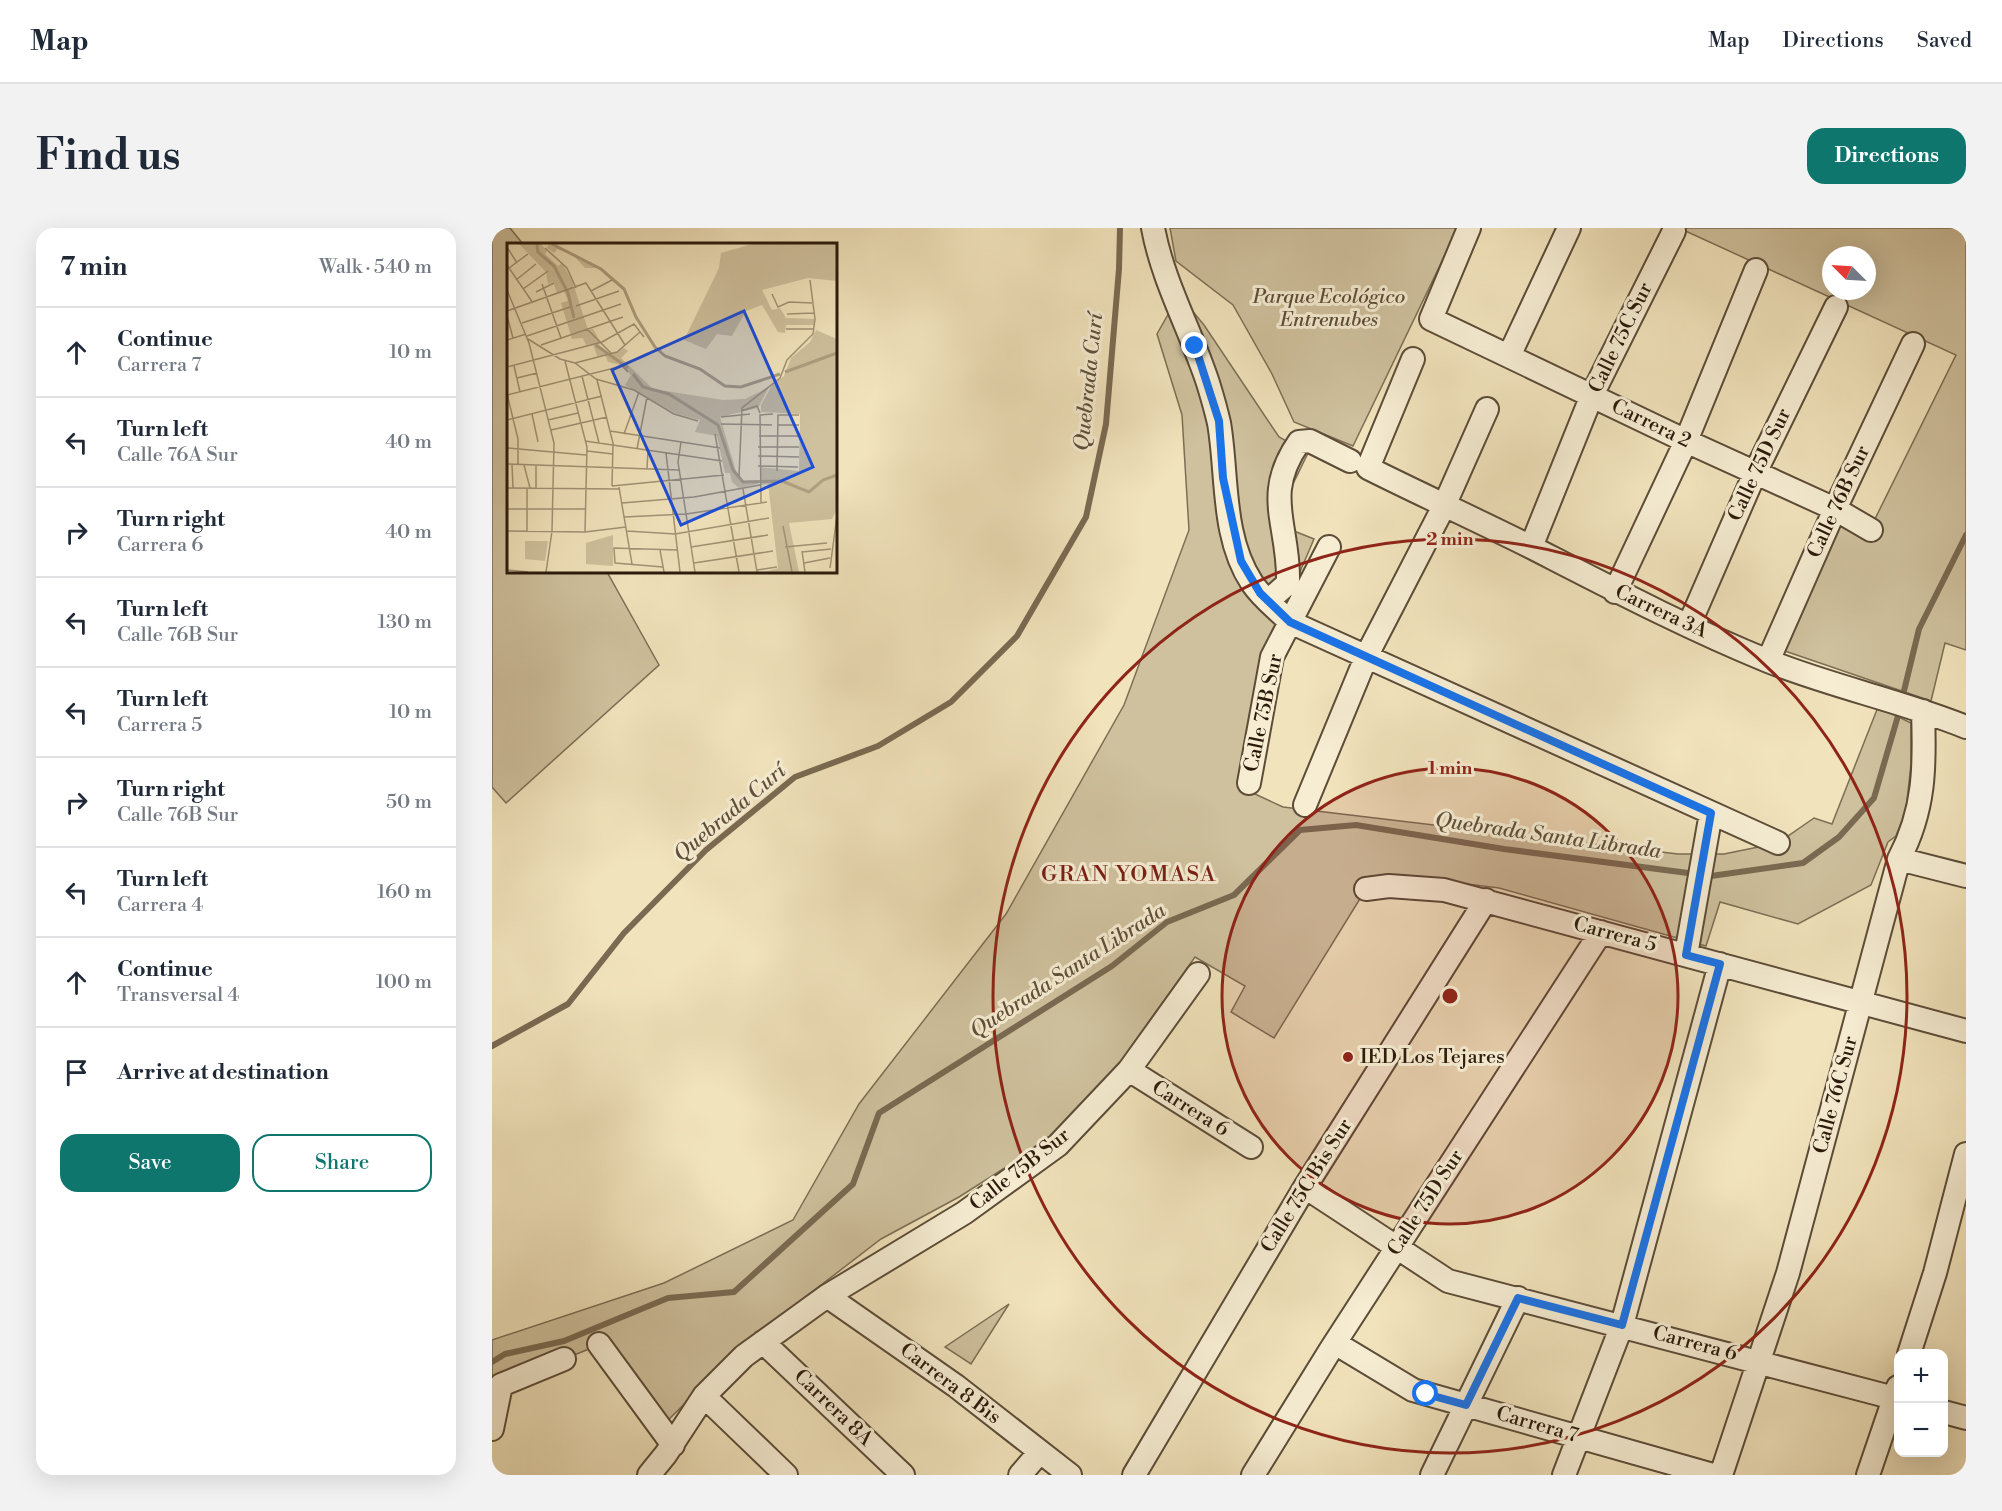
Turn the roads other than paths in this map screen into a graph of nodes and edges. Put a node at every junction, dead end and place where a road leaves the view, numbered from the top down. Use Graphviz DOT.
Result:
graph roads {
  1 [pos="1153,228"];
  2 [pos="1469,228"];
  3 [pos="1569,228"];
  4 [pos="1674,231"];
  5 [pos="1756,270"];
  6 [pos="1836,307"];
  7 [pos="1914,344"];
  8 [pos="1509,356"];
  9 [pos="1413,359"];
  10 [pos="1592,396"];
  11 [pos="1487,409"];
  12 [pos="1686,441"];
  13 [pos="1359,465"];
  14 [pos="1755,473"];
  15 [pos="1444,506"];
  16 [pos="1835,509"];
  17 [pos="1871,530"];
  18 [pos="1329,547"];
  19 [pos="1531,547"];
  20 [pos="1615,592"];
  21 [pos="1268,601"];
  22 [pos="1290,622"];
  23 [pos="1689,625"];
  24 [pos="1367,655"];
  25 [pos="1768,661"];
  26 [pos="1918,710"];
  27 [pos="1966,727"];
  28 [pos="1249,783"];
  29 [pos="1305,805"];
  30 [pos="1711,813"];
  31 [pos="1778,843"];
  32 [pos="1899,859"];
  33 [pos="1966,876"];
  34 [pos="1366,889"];
  35 [pos="1486,900"];
  36 [pos="1602,932"];
  37 [pos="1686,955"];
  38 [pos="1720,964"];
  39 [pos="1198,974"];
  40 [pos="1861,1002"];
  41 [pos="1966,1031"];
  42 [pos="1129,1070"];
  43 [pos="1251,1147"];
  44 [pos="1966,1154"];
  45 [pos="1305,1187"];
  46 [pos="1397,1247"];
  47 [pos="827,1296"];
  48 [pos="1518,1298"];
  49 [pos="1622,1325"];
  50 [pos="763,1342"];
  51 [pos="1335,1343"];
  52 [pos="599,1344"];
  53 [pos="1910,1349"];
  54 [pos="564,1359"];
  55 [pos="1760,1361"];
  56 [pos="1894,1394"];
  57 [pos="704,1396"];
  58 [pos="1894,1403"];
  59 [pos="1466,1405"];
  60 [pos="1948,1413"];
  61 [pos="1966,1418"];
  62 [pos="492,1429"];
  63 [pos="1579,1437"];
  64 [pos="673,1445"];
  65 [pos="1039,1453"];
  66 [pos="1256,1474"];
  67 [pos="649,1475"];
  68 [pos="786,1475"];
  69 [pos="903,1475"];
  70 [pos="1020,1475"];
  71 [pos="1070,1475"];
  72 [pos="1134,1475"];
  73 [pos="1432,1475"];
  74 [pos="1564,1475"];
  75 [pos="1713,1475"];
  76 [pos="1721,1475"];
  77 [pos="1868,1475"];
  1 -- 21 [label="street"];
  2 -- 8 [label="street, Carrera 2"];
  3 -- 8 [label="street"];
  4 -- 10 [label="street, Calle 75C Sur"];
  5 -- 12 [label="street"];
  6 -- 14 [label="street, Calle 75D Sur"];
  7 -- 16 [label="street, Calle 76B Sur"];
  8 -- 10 [label="street, Carrera 2"];
  9 -- 13 [label="street"];
  10 -- 12 [label="street, Carrera 2"];
  10 -- 19 [label="street, Calle 75C Sur"];
  11 -- 15 [label="street"];
  12 -- 14 [label="street, Carrera 2"];
  12 -- 20 [label="street"];
  13 -- 15 [label="street, Carrera 3A"];
  13 -- 21 [label="street, Carrera 3A"];
  14 -- 16 [label="street, Carrera 2"];
  14 -- 23 [label="street, Calle 75D Sur"];
  15 -- 19 [label="street, Carrera 3A"];
  15 -- 24 [label="street"];
  16 -- 17 [label="street, Carrera 2"];
  16 -- 25 [label="street, Calle 76B Sur"];
  18 -- 22 [label="street, Calle 75B Sur"];
  19 -- 20 [label="street, Carrera 3A"];
  20 -- 23 [label="street, Carrera 3A"];
  21 -- 22 [label="street"];
  22 -- 24 [label="street"];
  22 -- 28 [label="street, Calle 75B Sur"];
  23 -- 25 [label="street, Carrera 3A"];
  24 -- 29 [label="street"];
  24 -- 30 [label="street"];
  25 -- 26 [label="street, Carrera 3A"];
  26 -- 27 [label="street, Carrera 3A"];
  26 -- 32 [label="street, Calle 76C Sur"];
  30 -- 31 [label="street"];
  30 -- 37 [label="street"];
  32 -- 33 [label="street"];
  32 -- 40 [label="street, Calle 76C Sur"];
  34 -- 35 [label="street, Carrera 5"];
  35 -- 36 [label="street, Carrera 5"];
  35 -- 45 [label="street, Calle 75C Bis Sur"];
  36 -- 37 [label="street, Carrera 5"];
  36 -- 46 [label="street, Calle 75D Sur"];
  37 -- 38 [label="street, Carrera 5"];
  38 -- 40 [label="street, Carrera 5"];
  38 -- 49 [label="street"];
  39 -- 42 [label="street, Calle 75B Sur"];
  40 -- 41 [label="street, Carrera 5"];
  40 -- 55 [label="street, Calle 76C Sur"];
  42 -- 43 [label="street, Carrera 6"];
  42 -- 47 [label="street, Calle 75B Sur"];
  44 -- 53 [label="street"];
  45 -- 46 [label="street, Carrera 6"];
  45 -- 72 [label="street, Calle 75C Bis Sur"];
  46 -- 48 [label="street, Carrera 6"];
  46 -- 51 [label="street, Calle 75D Sur"];
  47 -- 50 [label="street, Calle 75B Sur"];
  47 -- 65 [label="street, Carrera 8 Bis"];
  48 -- 49 [label="street, Carrera 6"];
  48 -- 59 [label="street"];
  49 -- 55 [label="street, Carrera 6"];
  49 -- 63 [label="street"];
  50 -- 57 [label="street, Calle 75B Sur"];
  50 -- 69 [label="street, Carrera 8A"];
  51 -- 59 [label="street, Carrera 7"];
  51 -- 66 [label="street, Calle 75D Sur"];
  52 -- 64 [label="street"];
  54 -- 62 [label="street"];
  55 -- 56 [label="street, Carrera 6"];
  55 -- 76 [label="street, Calle 76C Sur"];
  57 -- 64 [label="street, Calle 75B Sur"];
  57 -- 68 [label="street"];
  58 -- 77 [label="street"];
  59 -- 63 [label="street, Carrera 7"];
  59 -- 73 [label="street"];
  60 -- 61 [label="street"];
  63 -- 74 [label="street"];
  63 -- 75 [label="street, Carrera 7"];
  64 -- 67 [label="street, Calle 75B Sur"];
  65 -- 70 [label="street"];
  65 -- 71 [label="street, Carrera 8 Bis"];
}
